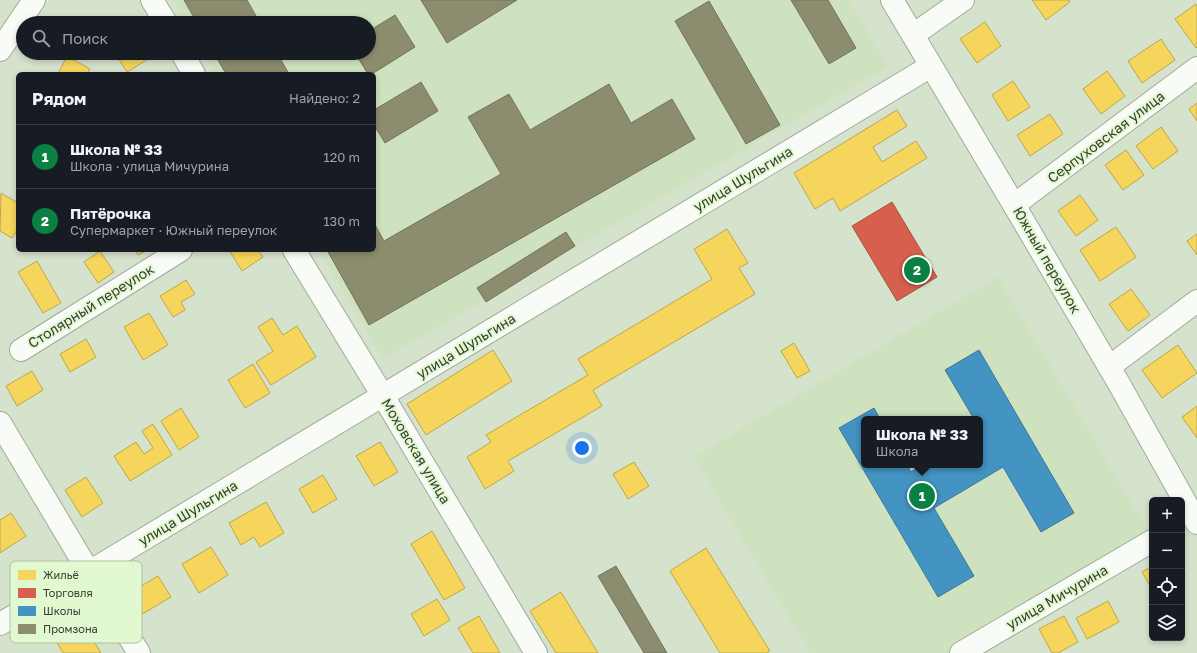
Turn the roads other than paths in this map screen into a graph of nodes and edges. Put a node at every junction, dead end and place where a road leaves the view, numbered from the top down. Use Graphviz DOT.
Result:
graph roads {
  1 [pos="34,0"];
  2 [pos="152,0"];
  3 [pos="892,0"];
  4 [pos="963,0"];
  5 [pos="23,16"];
  6 [pos="162,16"];
  7 [pos="16,26"];
  8 [pos="913,35"];
  9 [pos="0,50"];
  10 [pos="186,60"];
  11 [pos="931,66"];
  12 [pos="1197,68"];
  13 [pos="193,72"];
  14 [pos="1014,205"];
  15 [pos="178,252"];
  16 [pos="295,252"];
  17 [pos="1197,301"];
  18 [pos="20,350"];
  19 [pos="1109,367"];
  20 [pos="383,396"];
  21 [pos="0,423"];
  22 [pos="1191,521"];
  23 [pos="1149,543"];
  24 [pos="82,561"];
  25 [pos="107,561"];
  26 [pos="10,618"];
  27 [pos="0,624"];
  28 [pos="133,643"];
  29 [pos="139,653"];
  30 [pos="536,653"];
  31 [pos="961,653"];
  1 -- 5 [label="street"];
  2 -- 6 [label="street"];
  3 -- 8 [label="street, Южный переулок"];
  4 -- 8 [label="street"];
  7 -- 9 [label="street"];
  8 -- 11 [label="street, Южный переулок"];
  10 -- 13 [label="street"];
  11 -- 14 [label="street, Южный переулок"];
  11 -- 20 [label="street, улица Шульгина"];
  12 -- 14 [label="street, Серпуховская улица"];
  14 -- 19 [label="street, Южный переулок"];
  15 -- 18 [label="street, Столярный переулок"];
  16 -- 20 [label="street, Моховская улица"];
  17 -- 19 [label="street"];
  19 -- 22 [label="street, Южный переулок"];
  20 -- 25 [label="street, улица Шульгина"];
  20 -- 30 [label="street, Моховская улица"];
  21 -- 24 [label="street"];
  23 -- 31 [label="street, улица Мичурина"];
  26 -- 27 [label="street, улица Шульгина"];
  28 -- 29 [label="street"];
}
